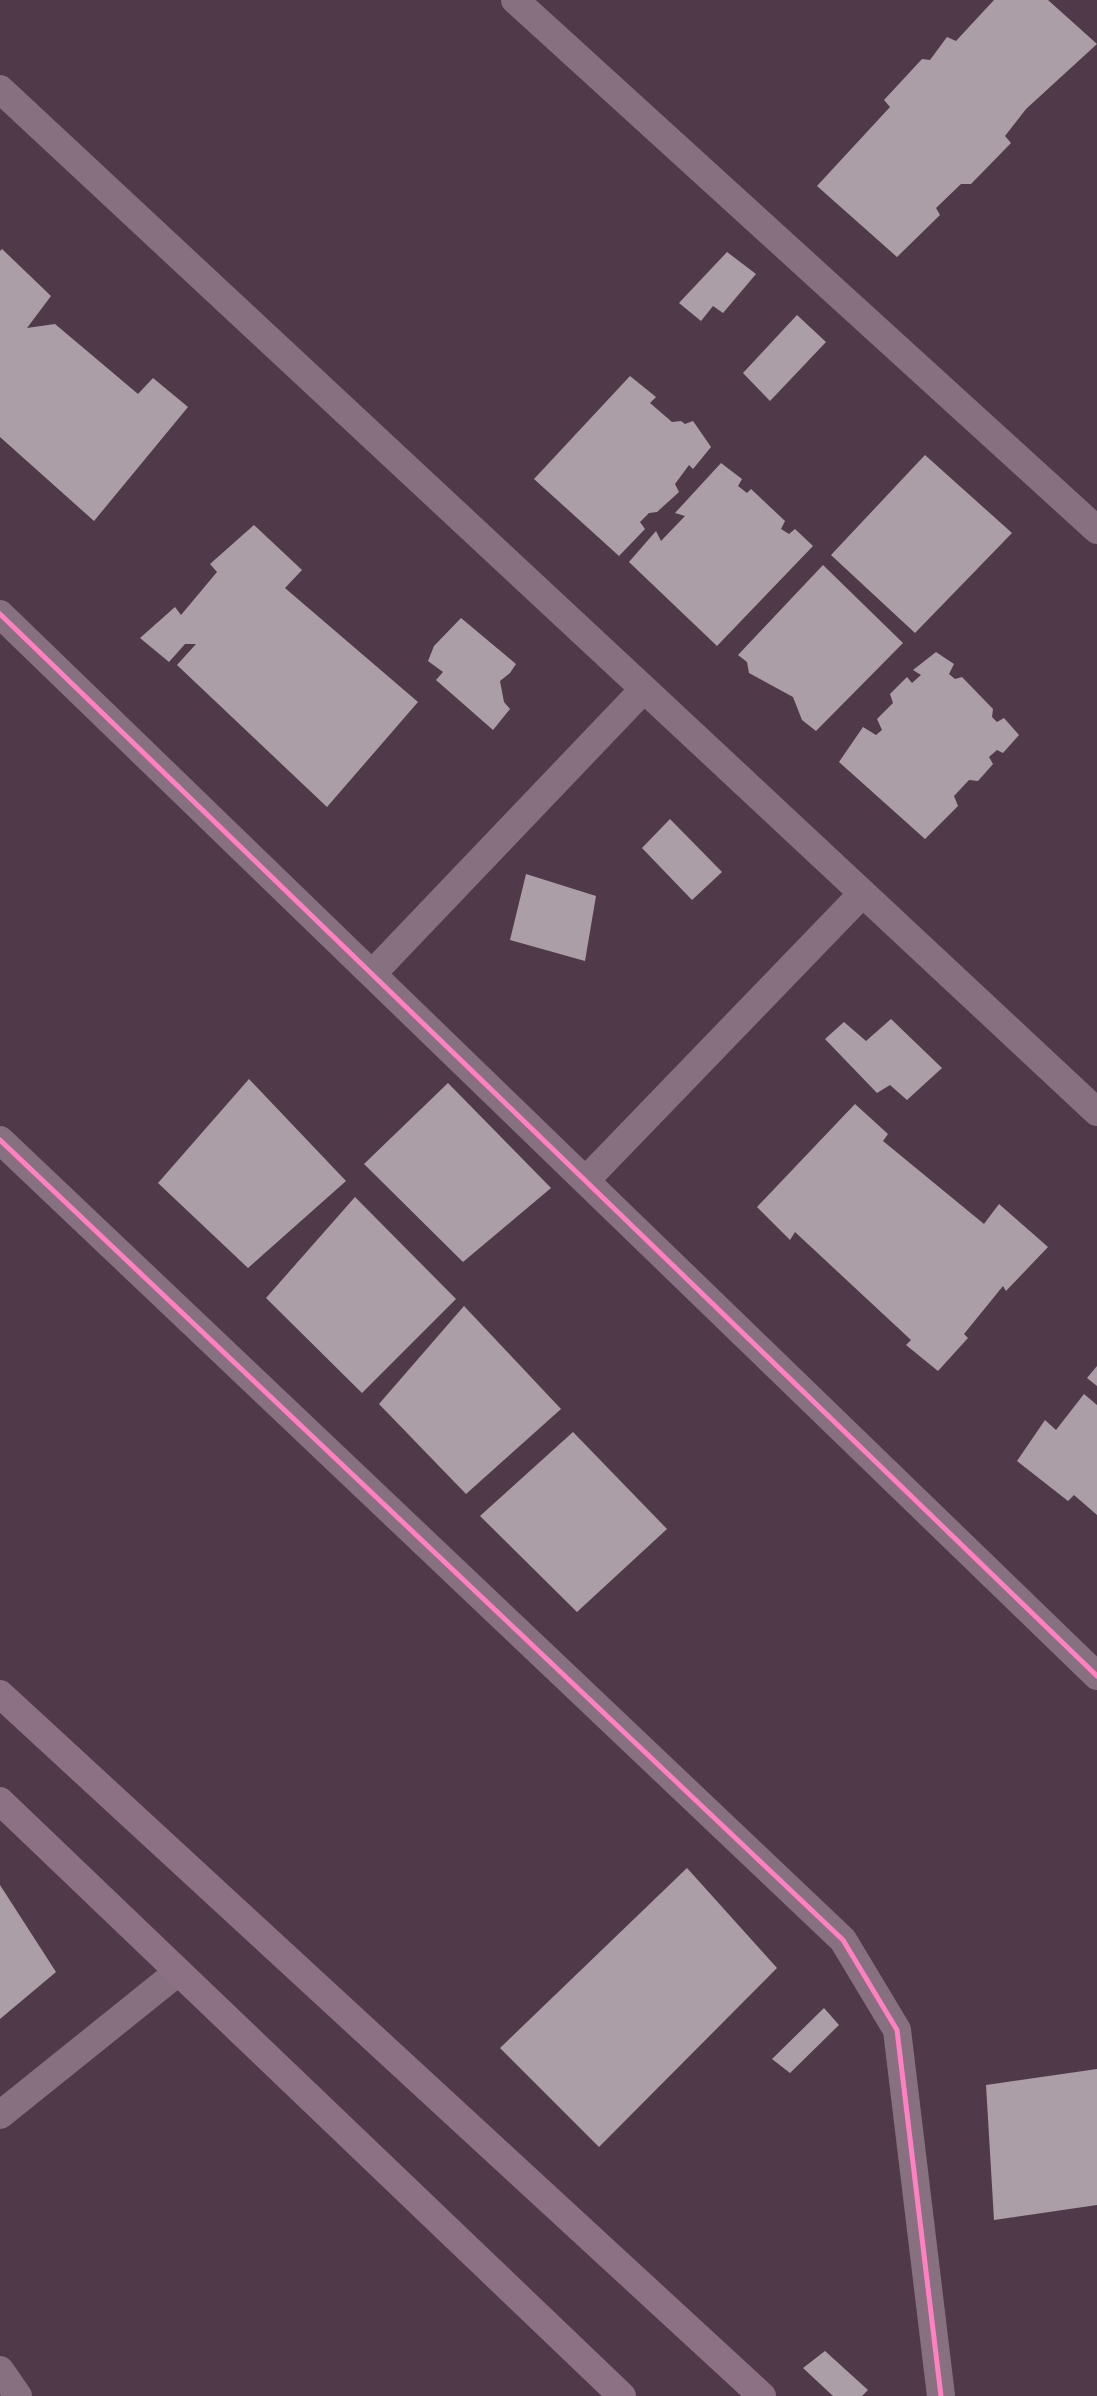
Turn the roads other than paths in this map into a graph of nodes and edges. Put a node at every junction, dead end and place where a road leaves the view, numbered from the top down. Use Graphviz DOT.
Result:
graph roads {
  1 [pos="515,0"];
  2 [pos="0,89"];
  3 [pos="1097,530"];
  4 [pos="0,614"];
  5 [pos="644,689"];
  6 [pos="862,894"];
  7 [pos="372,974"];
  8 [pos="1097,1112"];
  9 [pos="0,1140"];
  10 [pos="586,1180"];
  11 [pos="1097,1676"];
  12 [pos="0,1694"];
  13 [pos="0,1801"];
  14 [pos="178,1972"];
  15 [pos="0,2115"];
  16 [pos="0,2370"];
  17 [pos="18,2396"];
  18 [pos="622,2396"];
  19 [pos="762,2396"];
  20 [pos="941,2396"];
  1 -- 3 [label="street"];
  2 -- 5 [label="street"];
  4 -- 7 [label="street"];
  5 -- 6 [label="street"];
  5 -- 7 [label="street"];
  6 -- 8 [label="street"];
  6 -- 10 [label="street"];
  7 -- 10 [label="street"];
  9 -- 20 [label="street"];
  10 -- 11 [label="street"];
  12 -- 19 [label="street"];
  13 -- 14 [label="street"];
  14 -- 15 [label="street"];
  14 -- 18 [label="street"];
  16 -- 17 [label="street"];
}
